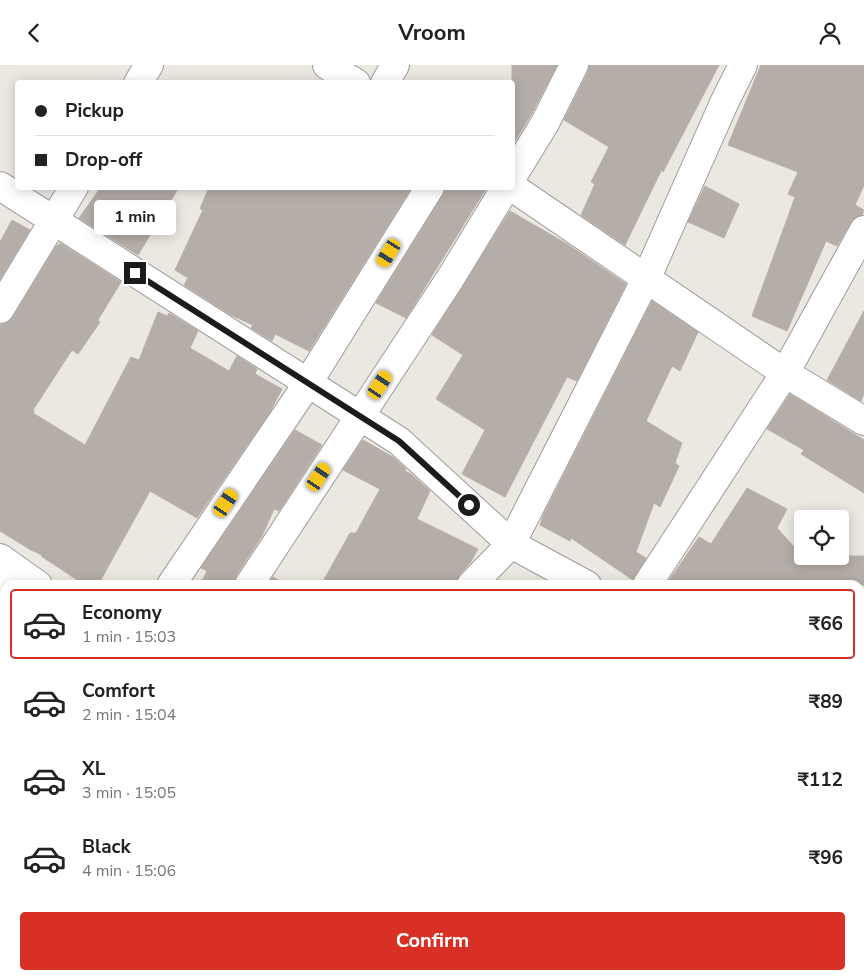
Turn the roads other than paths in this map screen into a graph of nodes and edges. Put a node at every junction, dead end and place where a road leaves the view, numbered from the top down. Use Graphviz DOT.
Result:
graph roads {
  1 [pos="149,65"];
  2 [pos="327,65"];
  3 [pos="394,65"];
  4 [pos="574,65"];
  5 [pos="743,65"];
  6 [pos="140,80"];
  7 [pos="351,80"];
  8 [pos="386,80"];
  9 [pos="515,172"];
  10 [pos="0,186"];
  11 [pos="515,189"];
  12 [pos="72,190"];
  13 [pos="428,190"];
  14 [pos="504,190"];
  15 [pos="54,221"];
  16 [pos="864,230"];
  17 [pos="647,277"];
  18 [pos="0,309"];
  19 [pos="785,373"];
  20 [pos="307,383"];
  21 [pos="360,416"];
  22 [pos="864,421"];
  23 [pos="511,544"];
  24 [pos="174,580"];
  25 [pos="252,580"];
  26 [pos="476,580"];
  27 [pos="578,580"];
  28 [pos="650,580"];
  1 -- 6 [label="street"];
  2 -- 7 [label="street"];
  3 -- 8 [label="street"];
  4 -- 9 [label="street"];
  5 -- 17 [label="street"];
  10 -- 15 [label="street"];
  11 -- 17 [label="street"];
  12 -- 15 [label="street"];
  13 -- 20 [label="street"];
  14 -- 21 [label="street"];
  15 -- 18 [label="street"];
  15 -- 20 [label="street"];
  16 -- 19 [label="street"];
  17 -- 19 [label="street"];
  17 -- 23 [label="street"];
  19 -- 22 [label="street"];
  19 -- 28 [label="street"];
  20 -- 21 [label="street"];
  20 -- 24 [label="street"];
  21 -- 23 [label="street"];
  21 -- 25 [label="street"];
  23 -- 26 [label="street"];
  23 -- 27 [label="street"];
}
